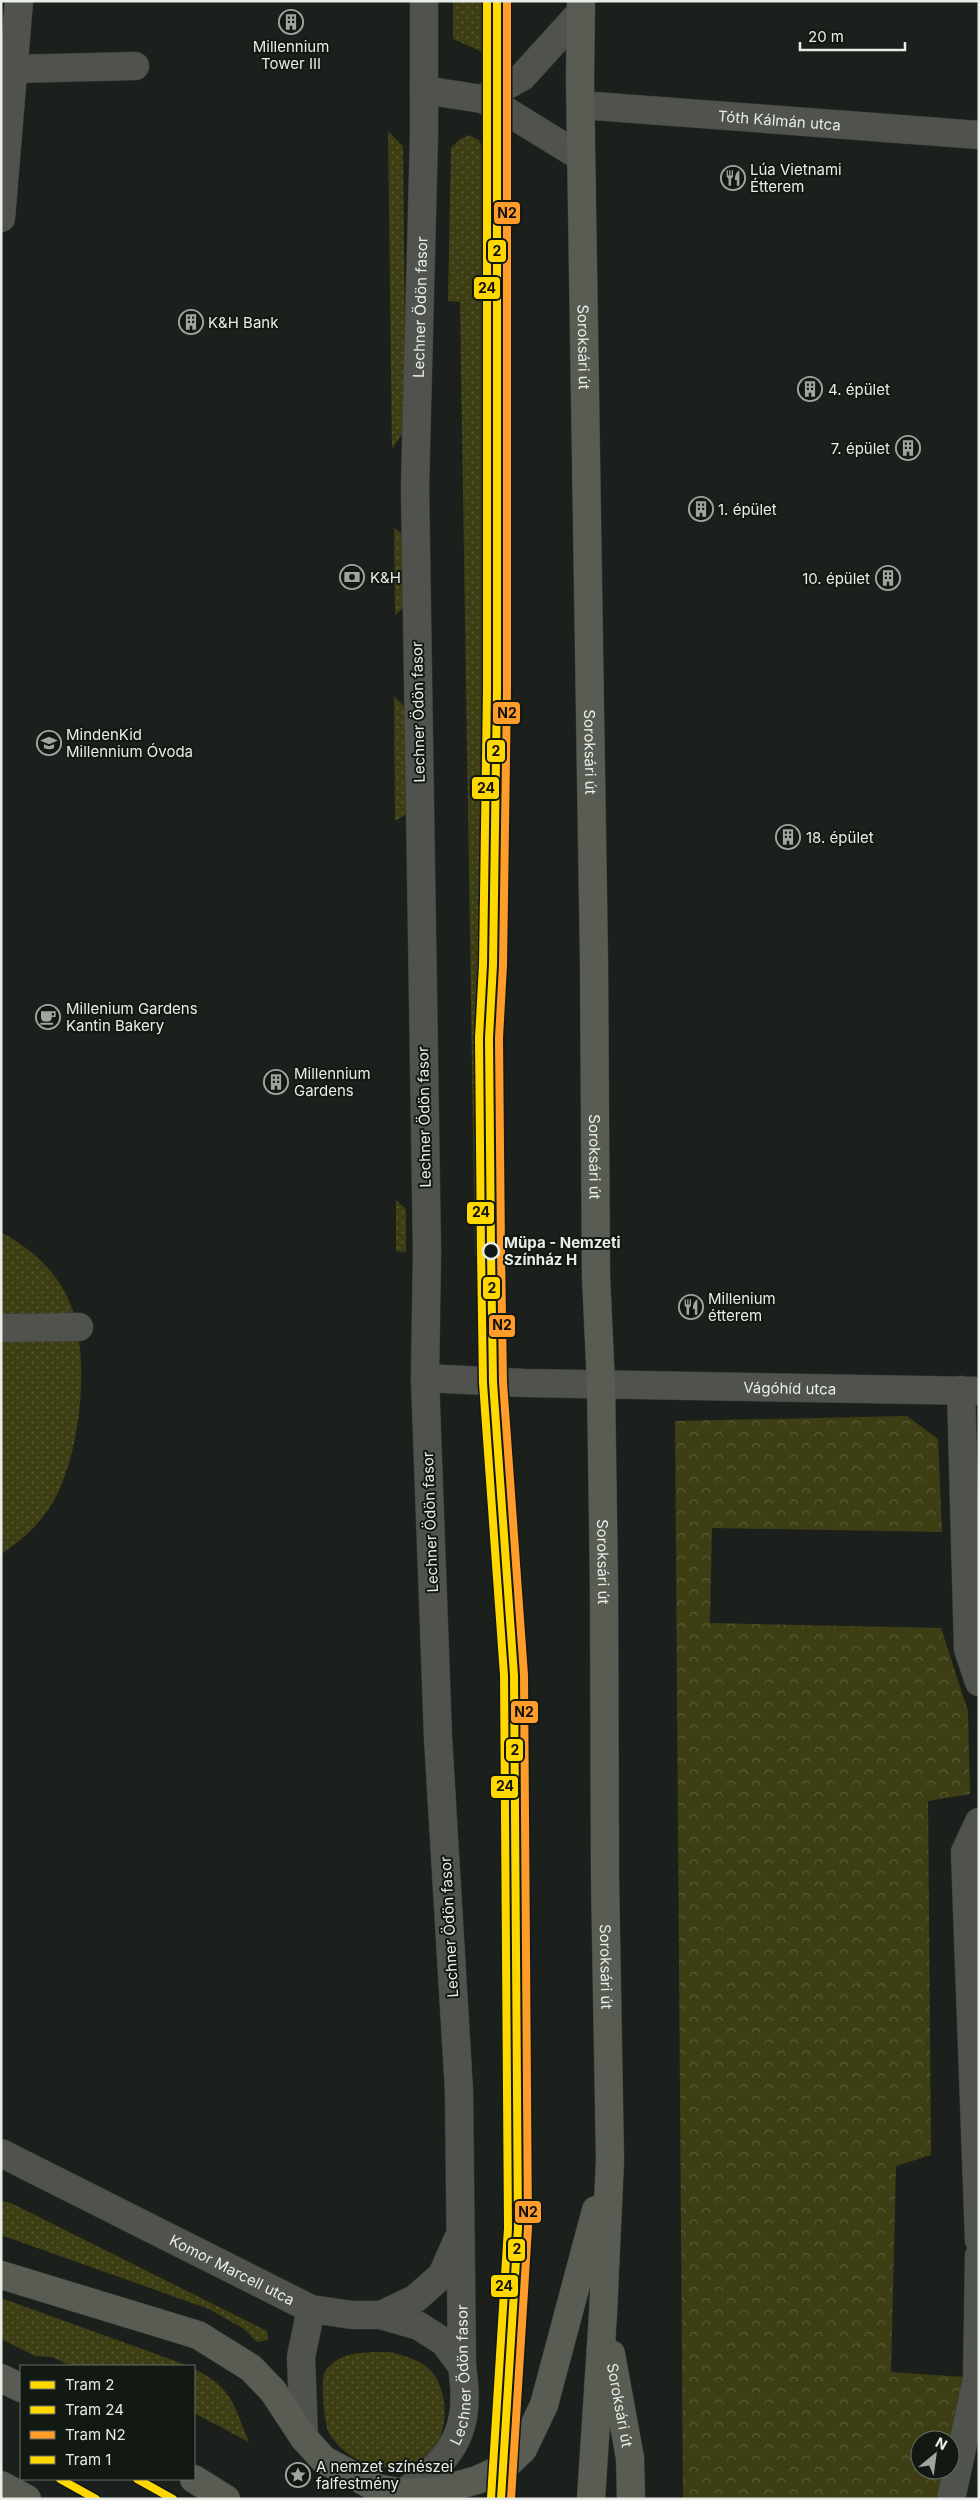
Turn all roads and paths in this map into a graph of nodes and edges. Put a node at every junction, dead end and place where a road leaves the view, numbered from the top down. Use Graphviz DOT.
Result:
graph roads {
  1 [pos="18,1"];
  2 [pos="424,1"];
  3 [pos="581,7"];
  4 [pos="135,66"];
  5 [pos="14,69"];
  6 [pos="424,90"];
  7 [pos="482,99"];
  8 [pos="581,105"];
  9 [pos="979,135"];
  10 [pos="581,156"];
  11 [pos="1,218"];
  12 [pos="79,1327"];
  13 [pos="1,1328"];
  14 [pos="424,1378"];
  15 [pos="600,1384"];
  16 [pos="970,1391"];
  17 [pos="979,1682"];
  18 [pos="979,1822"];
  19 [pos="1,2153"];
  20 [pos="610,2160"];
  21 [pos="461,2233"];
  22 [pos="979,2240"];
  23 [pos="979,2256"];
  24 [pos="1,2275"];
  25 [pos="311,2309"];
  26 [pos="603,2314"];
  27 [pos="381,2315"];
  28 [pos="462,2366"];
  29 [pos="1,2378"];
  30 [pos="20,2388"];
  31 [pos="304,2438"];
  32 [pos="195,2480"];
  33 [pos="1,2485"];
  34 [pos="404,2492"];
  35 [pos="27,2499"];
  36 [pos="226,2499"];
  37 [pos="591,2499"];
  38 [pos="631,2499"];
  39 [pos="951,2499"];
  1 -- 5 [label="street"];
  2 -- 6 [label="street, Lechner Ödön fasor"];
  3 -- 7 [label="street"];
  3 -- 8 [label="main road, Soroksári út"];
  4 -- 5 [label="street"];
  5 -- 11 [label="street"];
  6 -- 7 [label="street"];
  6 -- 14 [label="street, Lechner Ödön fasor"];
  7 -- 10 [label="street"];
  8 -- 9 [label="street, Tóth Kálmán utca"];
  8 -- 10 [label="main road, Soroksári út"];
  10 -- 15 [label="main road, Soroksári út"];
  12 -- 13 [label="street"];
  14 -- 15 [label="street"];
  14 -- 21 [label="street, Lechner Ödön fasor"];
  15 -- 16 [label="street, Vágóhíd utca"];
  15 -- 20 [label="main road, Soroksári út"];
  16 -- 17 [label="street"];
  18 -- 22 [label="street"];
  19 -- 25 [label="street, Komor Marcell utca"];
  20 -- 26 [label="main road, Soroksári út"];
  20 -- 34 [label="main road"];
  21 -- 27 [label="street, Lechner Ödön fasor"];
  21 -- 28 [label="street, Lechner Ödön fasor"];
  23 -- 39 [label="street"];
  24 -- 31 [label="main road"];
  25 -- 27 [label="street, Komor Marcell utca"];
  25 -- 31 [label="street"];
  26 -- 37 [label="main road, Soroksári út"];
  26 -- 38 [label="main road, Soroksári út"];
  27 -- 28 [label="street, Komor Marcell utca"];
  28 -- 34 [label="street, Lechner Ödön fasor"];
  29 -- 30 [label="main road"];
  31 -- 34 [label="main road"];
  32 -- 36 [label="main road"];
  33 -- 35 [label="main road"];
}
